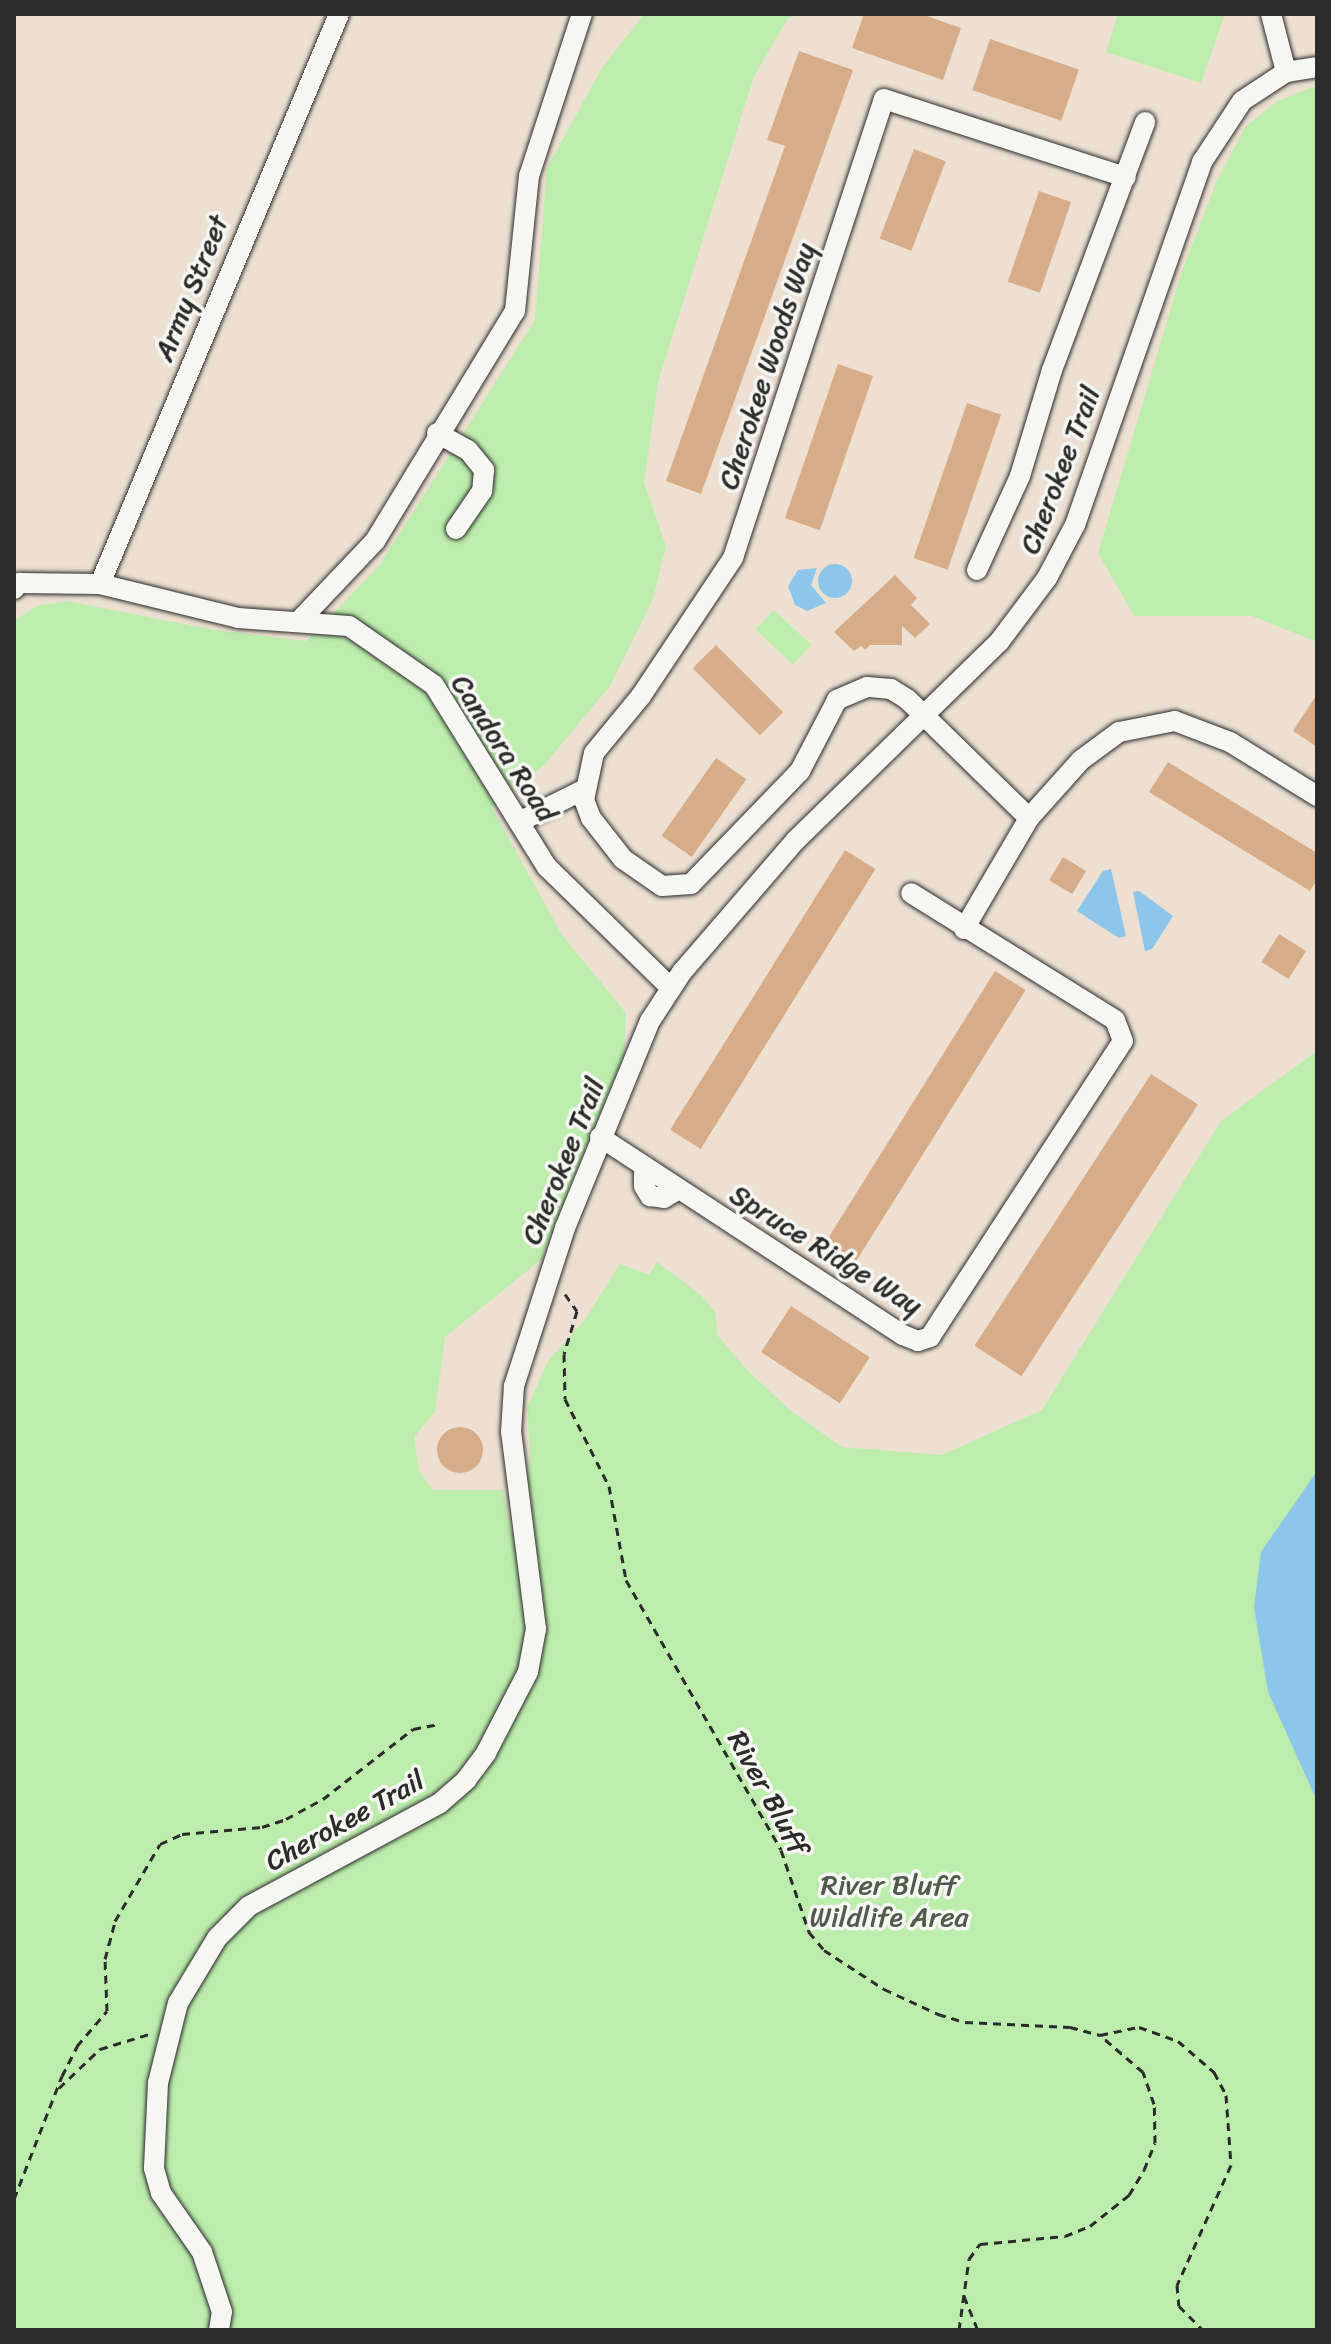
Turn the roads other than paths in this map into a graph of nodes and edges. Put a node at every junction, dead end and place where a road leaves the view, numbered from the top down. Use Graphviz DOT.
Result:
graph roads {
  1 [pos="339,14"];
  2 [pos="582,14"];
  3 [pos="1271,14"];
  4 [pos="1317,67"];
  5 [pos="1286,72"];
  6 [pos="1145,122"];
  7 [pos="1126,177"];
  8 [pos="437,433"];
  9 [pos="456,529"];
  10 [pos="977,570"];
  11 [pos="100,584"];
  12 [pos="14,589"];
  13 [pos="301,619"];
  14 [pos="924,714"];
  15 [pos="585,789"];
  16 [pos="1317,796"];
  17 [pos="1029,818"];
  18 [pos="519,822"];
  19 [pos="911,893"];
  20 [pos="964,929"];
  21 [pos="671,988"];
  22 [pos="600,1137"];
  23 [pos="219,2330"];
  1 -- 11 [label="street, Army Street"];
  2 -- 8 [label="street"];
  3 -- 5 [label="street"];
  4 -- 5 [label="street, Cherokee Trail"];
  5 -- 14 [label="street, Cherokee Trail"];
  6 -- 7 [label="street"];
  7 -- 10 [label="street"];
  7 -- 15 [label="street, Cherokee Woods Way"];
  8 -- 9 [label="street"];
  8 -- 13 [label="street"];
  11 -- 12 [label="street, Candora Road"];
  11 -- 13 [label="street, Candora Road"];
  13 -- 18 [label="street, Candora Road"];
  14 -- 15 [label="street"];
  14 -- 17 [label="street"];
  14 -- 21 [label="street, Cherokee Trail"];
  15 -- 18 [label="street"];
  16 -- 17 [label="street"];
  17 -- 20 [label="street"];
  18 -- 21 [label="street, Candora Road"];
  19 -- 20 [label="street"];
  20 -- 22 [label="street, Spruce Ridge Way"];
  21 -- 22 [label="street, Cherokee Trail"];
  22 -- 23 [label="street, Cherokee Trail"];
}
